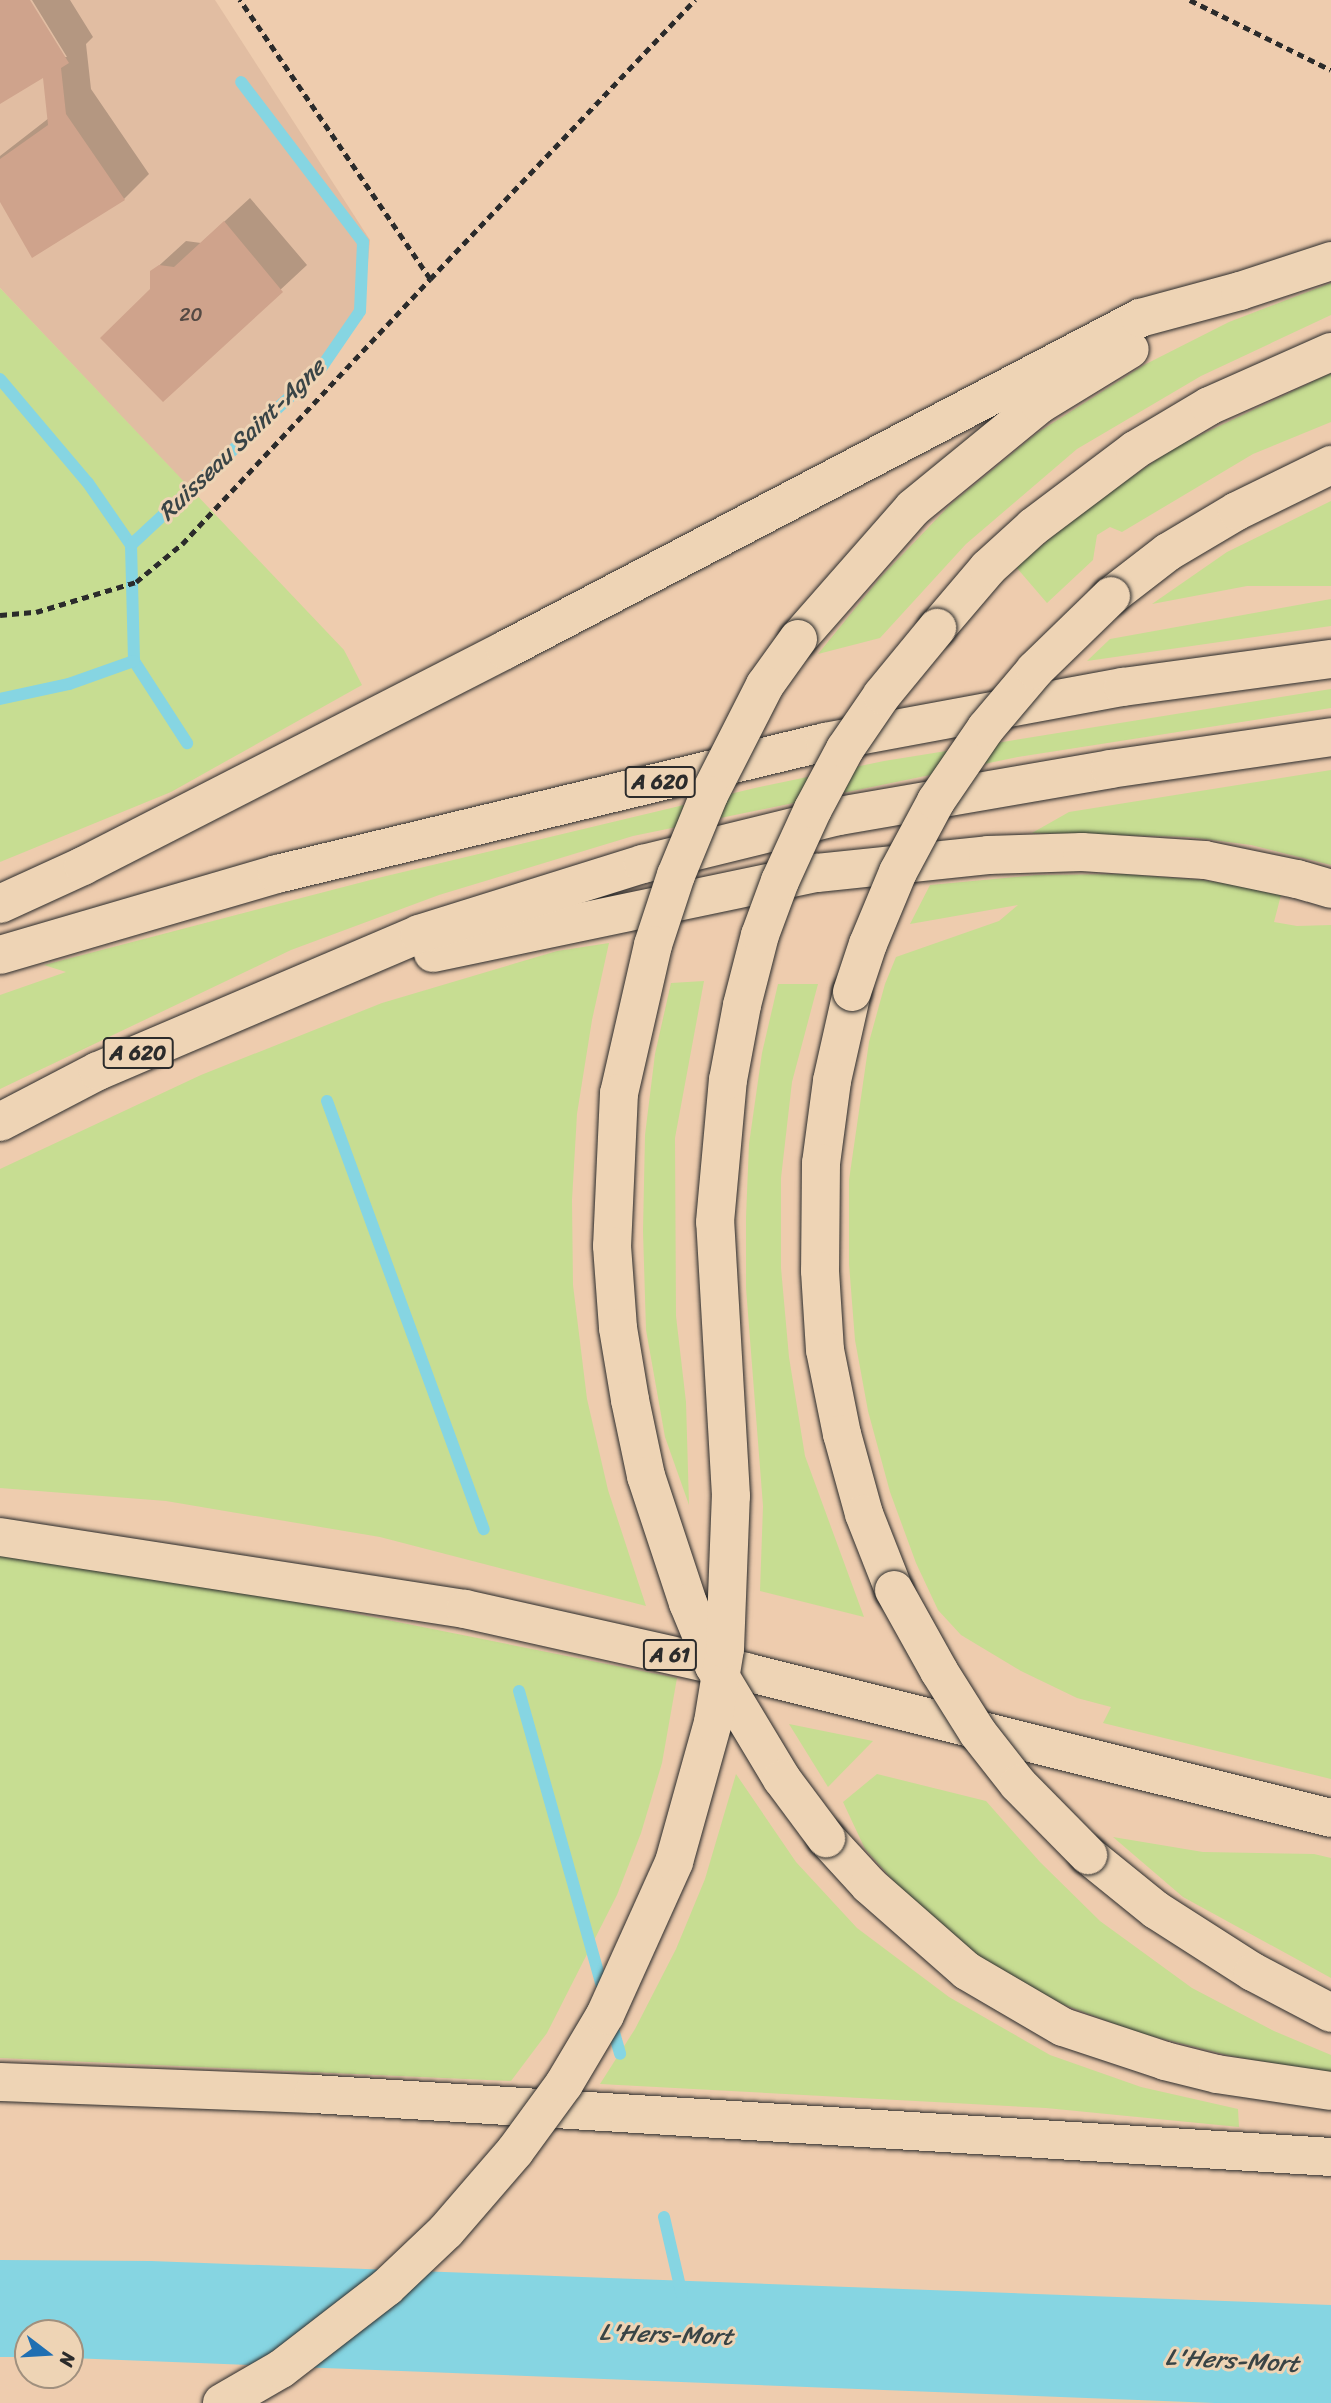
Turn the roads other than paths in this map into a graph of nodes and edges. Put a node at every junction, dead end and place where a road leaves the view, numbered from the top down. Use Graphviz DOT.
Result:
graph roads {
  1 [pos="1331,261"];
  2 [pos="1240,291"];
  3 [pos="1331,352"];
  4 [pos="1331,465"];
  5 [pos="1331,659"];
  6 [pos="1331,737"];
  7 [pos="1331,889"];
  8 [pos="0,904"];
  9 [pos="0,955"];
  10 [pos="279,991"];
  11 [pos="0,1122"];
  12 [pos="0,1537"];
  13 [pos="1331,1818"];
  14 [pos="1331,2012"];
  15 [pos="0,2082"];
  16 [pos="1331,2091"];
  17 [pos="1331,2157"];
  18 [pos="222,2403"];
  1 -- 2 [label="highway"];
  2 -- 8 [label="highway"];
  2 -- 16 [label="highway, bridge"];
  3 -- 18 [label="highway, bridge"];
  4 -- 14 [label="highway, bridge"];
  5 -- 9 [label="highway, A 620"];
  6 -- 10 [label="highway, A 620"];
  7 -- 10 [label="highway"];
  10 -- 11 [label="highway, A 620"];
  12 -- 13 [label="highway, A 61"];
  15 -- 17 [label="highway"];
}
